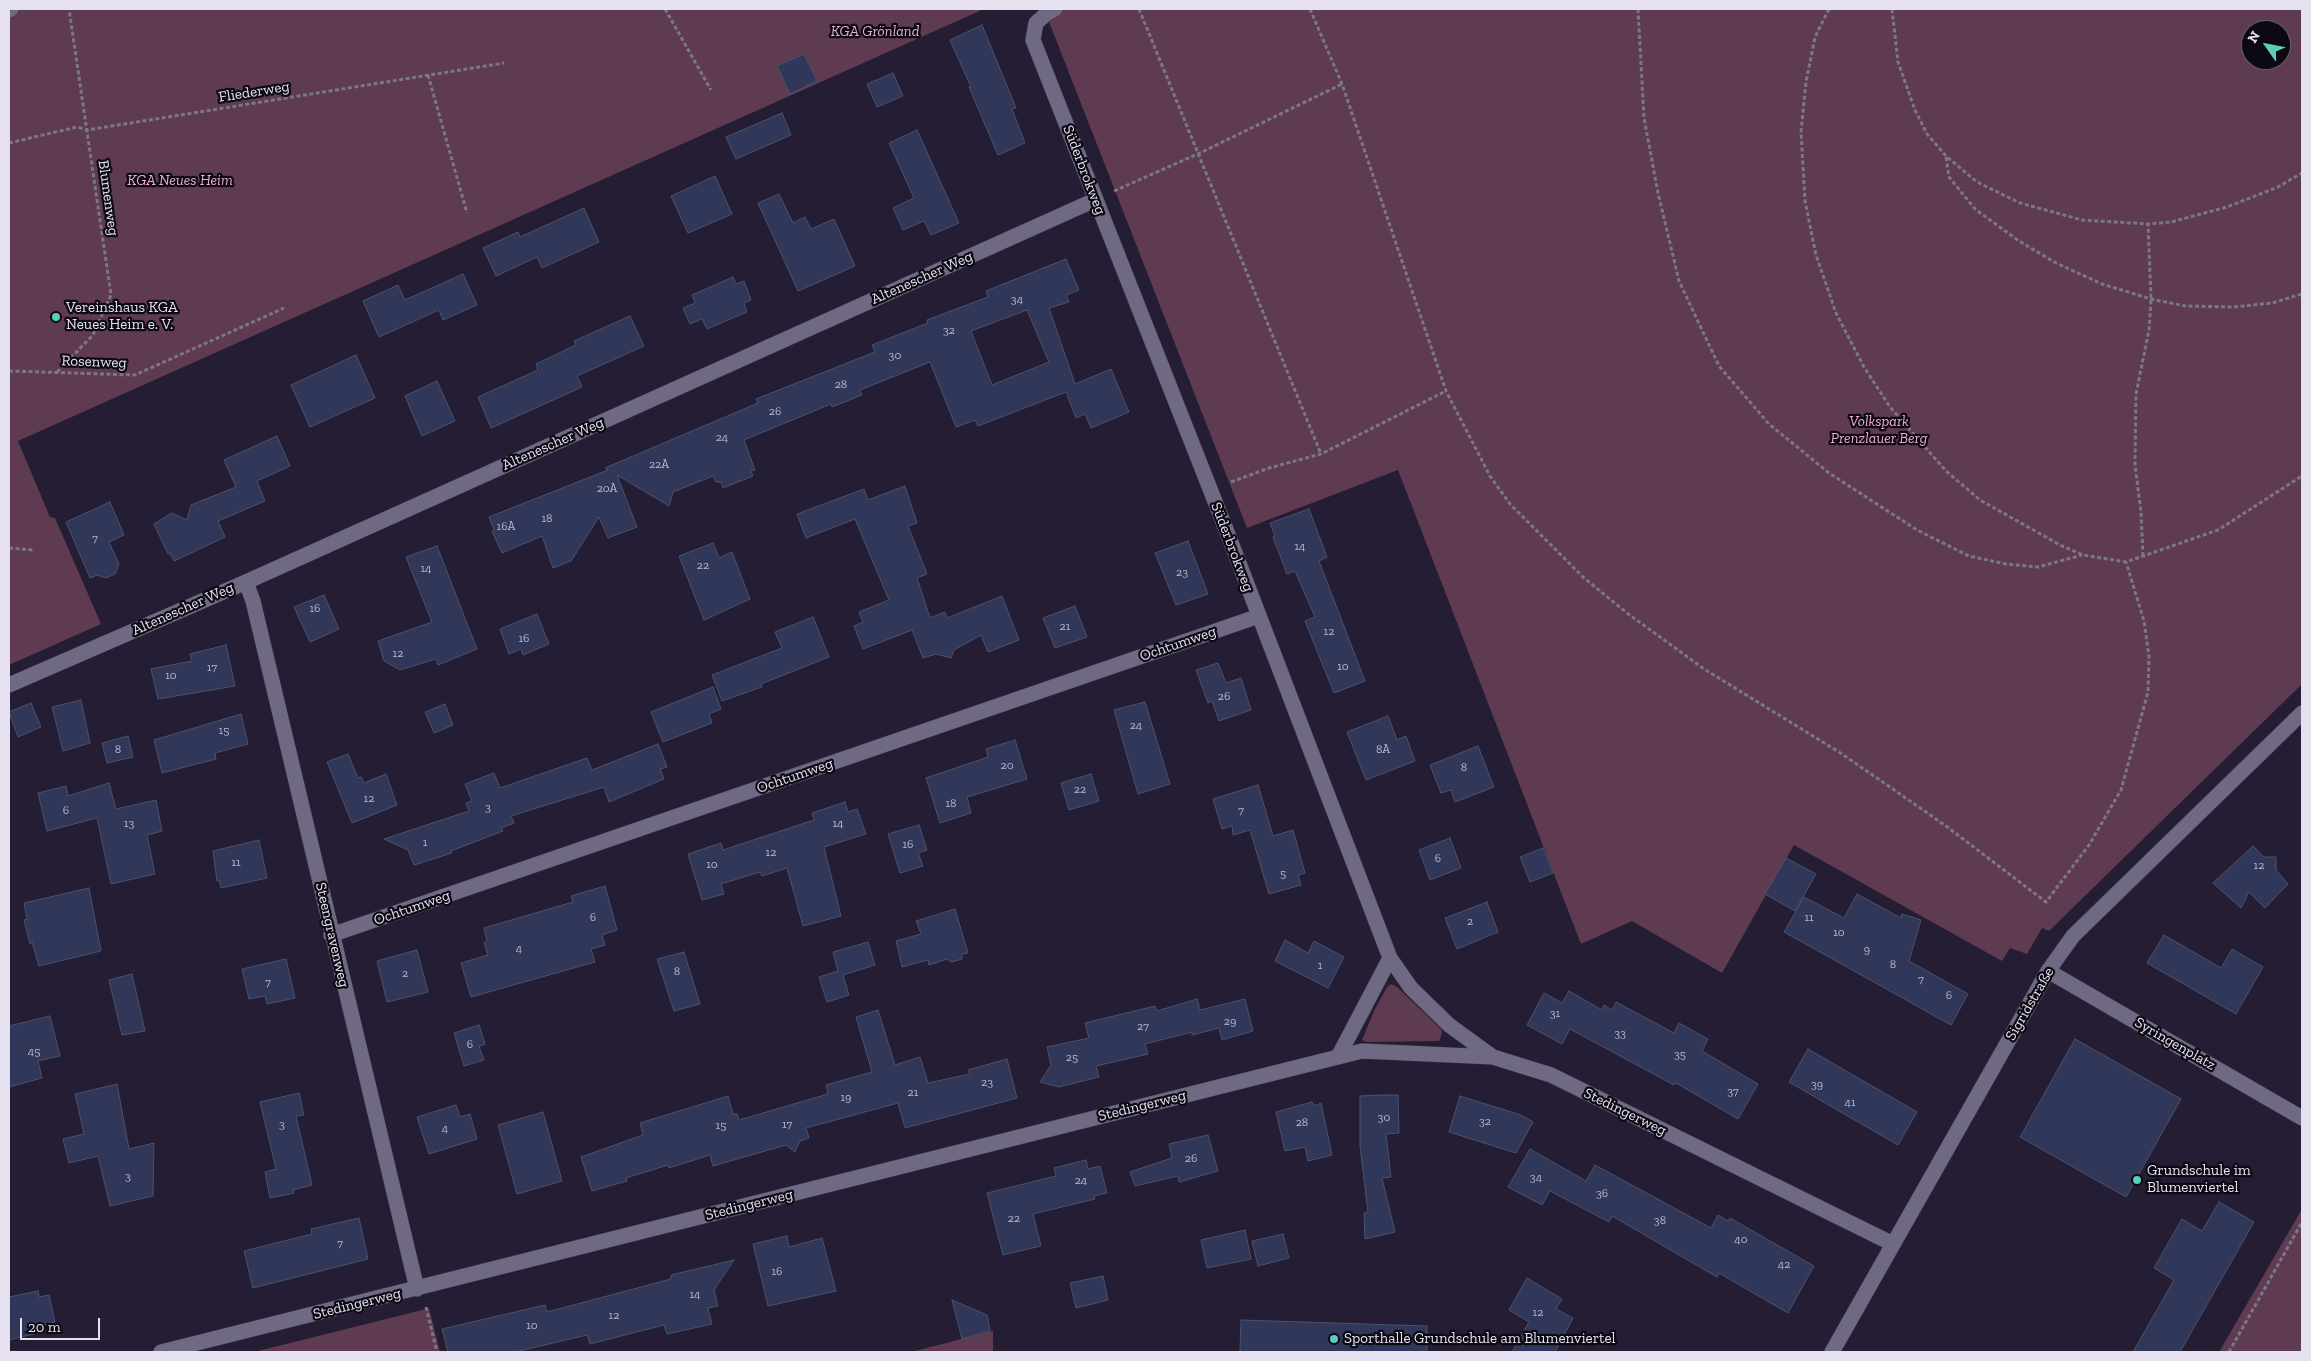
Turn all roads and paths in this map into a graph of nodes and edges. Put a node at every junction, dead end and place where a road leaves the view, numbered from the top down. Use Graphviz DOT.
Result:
graph roads {
  1 [pos="69,9"];
  2 [pos="665,9"];
  3 [pos="1139,9"];
  4 [pos="1310,9"];
  5 [pos="1638,9"];
  6 [pos="1829,9"];
  7 [pos="1892,9"];
  8 [pos="1050,12"];
  9 [pos="504,63"];
  10 [pos="428,75"];
  11 [pos="1342,84"];
  12 [pos="711,90"];
  13 [pos="87,130"];
  14 [pos="9,143"];
  15 [pos="1200,153"];
  16 [pos="1946,156"];
  17 [pos="2302,173"];
  18 [pos="1095,200"];
  19 [pos="467,214"];
  20 [pos="2148,224"];
  21 [pos="2302,294"];
  22 [pos="2150,299"];
  23 [pos="284,308"];
  24 [pos="9,371"];
  25 [pos="57,372"];
  26 [pos="1446,391"];
  27 [pos="1321,454"];
  28 [pos="2302,476"];
  29 [pos="1210,490"];
  30 [pos="9,548"];
  31 [pos="33,550"];
  32 [pos="2083,555"];
  33 [pos="2143,556"];
  34 [pos="2126,562"];
  35 [pos="246,582"];
  36 [pos="1259,616"];
  37 [pos="9,685"];
  38 [pos="2302,714"];
  39 [pos="331,935"];
  40 [pos="1390,958"];
  41 [pos="2048,971"];
  42 [pos="1338,1057"];
  43 [pos="1493,1057"];
  44 [pos="2302,1118"];
  45 [pos="2302,1222"];
  46 [pos="1893,1244"];
  47 [pos="419,1288"];
  48 [pos="161,1352"];
  49 [pos="437,1352"];
  50 [pos="1832,1352"];
  51 [pos="2229,1352"];
  1 -- 13 [label="path, Blumenweg"];
  2 -- 12 [label="path"];
  3 -- 15 [label="path"];
  4 -- 11 [label="path"];
  5 -- 32 [label="path"];
  6 -- 32 [label="path"];
  7 -- 16 [label="path"];
  8 -- 18 [label="street, Süderbrokweg"];
  9 -- 10 [label="path, Fliederweg"];
  10 -- 13 [label="path, Fliederweg"];
  10 -- 19 [label="path"];
  11 -- 15 [label="path"];
  11 -- 26 [label="path"];
  13 -- 14 [label="path, Fliederweg"];
  13 -- 25 [label="path, Blumenweg"];
  15 -- 18 [label="path"];
  15 -- 27 [label="path"];
  16 -- 20 [label="path"];
  16 -- 22 [label="path"];
  17 -- 20 [label="path"];
  18 -- 29 [label="street, Süderbrokweg"];
  18 -- 35 [label="street, Altenescher Weg"];
  20 -- 22 [label="path"];
  21 -- 22 [label="path"];
  22 -- 33 [label="path"];
  23 -- 25 [label="path, Rosenweg"];
  24 -- 25 [label="path, Rosenweg"];
  26 -- 27 [label="path"];
  26 -- 34 [label="path"];
  27 -- 29 [label="path"];
  28 -- 33 [label="path"];
  29 -- 36 [label="street, Süderbrokweg"];
  30 -- 31 [label="path"];
  32 -- 34 [label="path"];
  33 -- 34 [label="path"];
  35 -- 37 [label="street, Altenescher Weg"];
  35 -- 39 [label="street, Steengravenweg"];
  36 -- 39 [label="street, Ochtumweg"];
  36 -- 40 [label="street, Süderbrokweg"];
  38 -- 41 [label="street, Sigridstraße"];
  39 -- 47 [label="street, Steengravenweg"];
  40 -- 42 [label="street"];
  40 -- 43 [label="street, Süderbrokweg"];
  41 -- 44 [label="street, Syringenplatz"];
  41 -- 46 [label="street, Sigridstraße"];
  42 -- 43 [label="street, Stedingerweg"];
  42 -- 47 [label="street, Stedingerweg"];
  43 -- 46 [label="street, Stedingerweg"];
  45 -- 51 [label="path"];
  46 -- 50 [label="street, Sigridstraße"];
  47 -- 48 [label="street, Stedingerweg"];
  47 -- 49 [label="path"];
}
